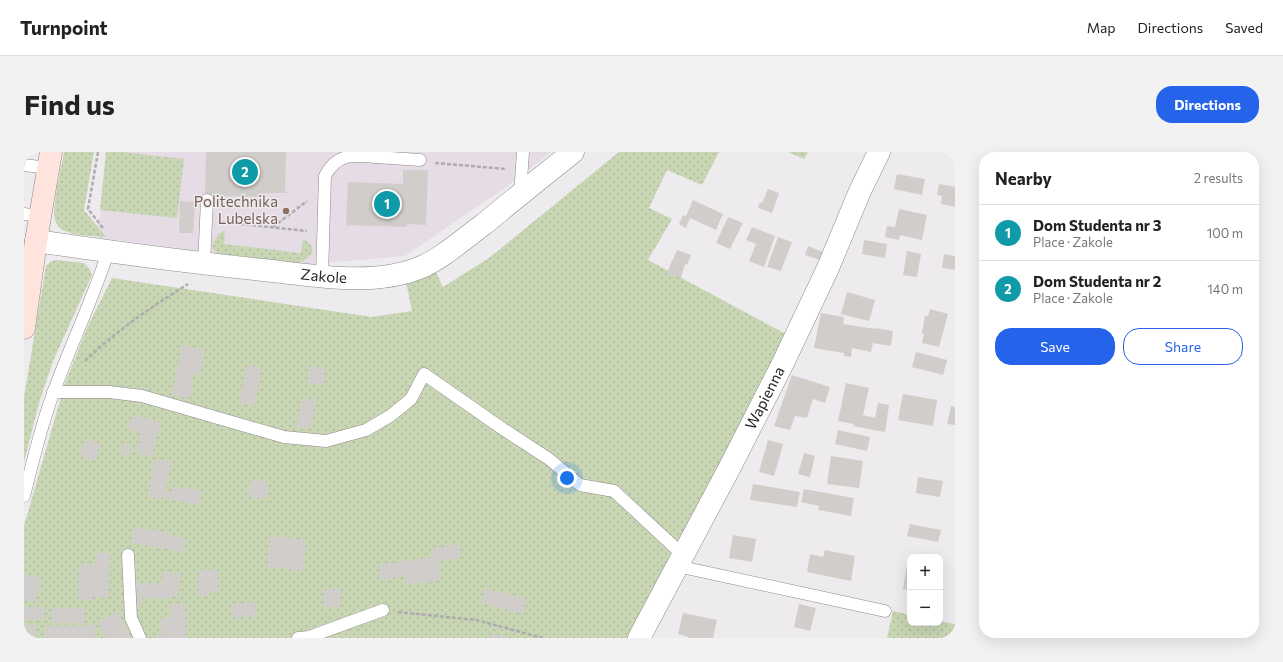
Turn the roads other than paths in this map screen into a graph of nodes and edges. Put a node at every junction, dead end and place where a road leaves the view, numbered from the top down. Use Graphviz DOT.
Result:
graph roads {
  1 [pos="523,152"];
  2 [pos="573,152"];
  3 [pos="879,152"];
  4 [pos="376,154"];
  5 [pos="50,160"];
  6 [pos="420,160"];
  7 [pos="24,165"];
  8 [pos="520,195"];
  9 [pos="207,200"];
  10 [pos="32,215"];
  11 [pos="108,252"];
  12 [pos="29,260"];
  13 [pos="210,264"];
  14 [pos="322,276"];
  15 [pos="24,328"];
  16 [pos="53,392"];
  17 [pos="24,496"];
  18 [pos="128,555"];
  19 [pos="680,561"];
  20 [pos="383,610"];
  21 [pos="885,611"];
  22 [pos="140,638"];
  23 [pos="298,638"];
  24 [pos="639,638"];
  1 -- 8 [label="lane"];
  2 -- 8 [label="street, Zakole"];
  3 -- 19 [label="street, Wapienna"];
  4 -- 6 [label="lane"];
  4 -- 14 [label="lane"];
  5 -- 7 [label="lane"];
  5 -- 10 [label="street"];
  8 -- 14 [label="street, Zakole"];
  9 -- 13 [label="lane"];
  10 -- 12 [label="street"];
  11 -- 12 [label="street, Zakole"];
  11 -- 13 [label="street, Zakole"];
  11 -- 16 [label="lane"];
  12 -- 15 [label="street"];
  13 -- 14 [label="street, Zakole"];
  16 -- 17 [label="lane"];
  16 -- 19 [label="lane"];
  18 -- 22 [label="lane"];
  19 -- 21 [label="lane"];
  19 -- 24 [label="street, Wapienna"];
  20 -- 23 [label="lane"];
}
